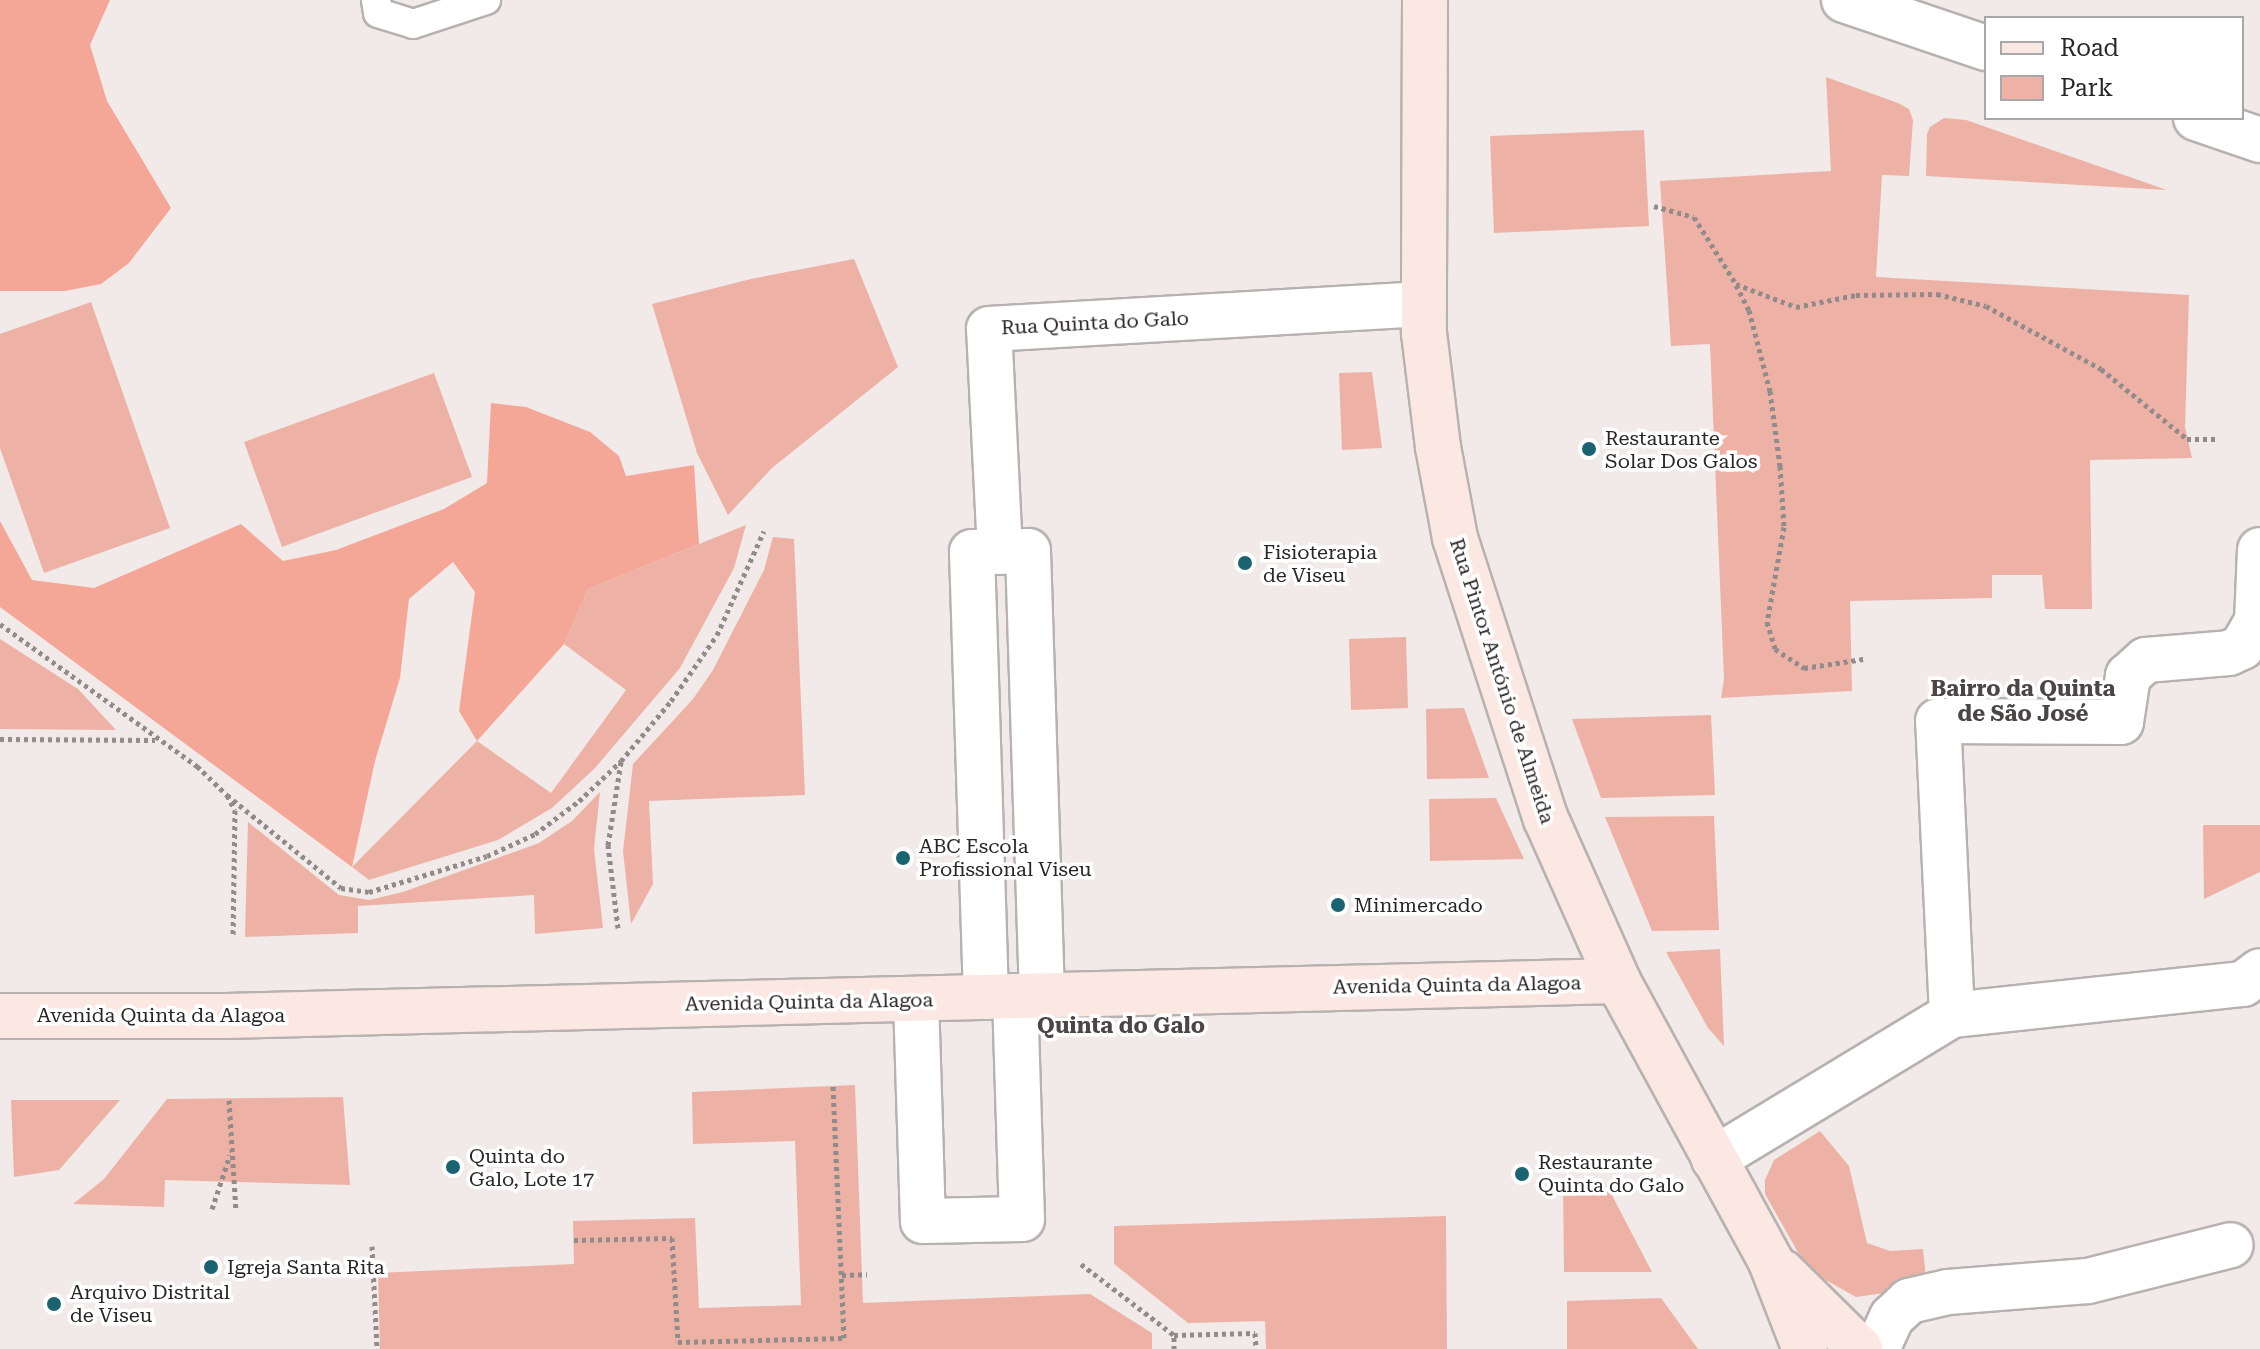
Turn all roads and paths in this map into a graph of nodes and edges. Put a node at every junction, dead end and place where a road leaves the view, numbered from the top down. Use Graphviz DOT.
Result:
graph roads {
  1 [pos="376,0"];
  2 [pos="486,0"];
  3 [pos="1406,0"];
  4 [pos="1425,0"];
  5 [pos="1844,0"];
  6 [pos="1984,47"];
  7 [pos="1424,50"];
  8 [pos="2202,120"];
  9 [pos="2260,140"];
  10 [pos="1654,206"];
  11 [pos="1736,284"];
  12 [pos="1423,304"];
  13 [pos="2218,439"];
  14 [pos="764,531"];
  15 [pos="2260,550"];
  16 [pos="0,624"];
  17 [pos="1863,659"];
  18 [pos="0,739"];
  19 [pos="158,740"];
  20 [pos="621,761"];
  21 [pos="227,795"];
  22 [pos="618,928"];
  23 [pos="233,937"];
  24 [pos="1618,981"];
  25 [pos="2254,987"];
  26 [pos="1014,996"];
  27 [pos="916,999"];
  28 [pos="1952,1015"];
  29 [pos="0,1016"];
  30 [pos="833,1085"];
  31 [pos="229,1100"];
  32 [pos="232,1150"];
  33 [pos="1714,1159"];
  34 [pos="212,1209"];
  35 [pos="236,1210"];
  36 [pos="574,1240"];
  37 [pos="2231,1245"];
  38 [pos="372,1246"];
  39 [pos="1771,1262"];
  40 [pos="1081,1264"];
  41 [pos="867,1274"];
  42 [pos="842,1275"];
  43 [pos="1174,1335"];
  44 [pos="377,1349"];
  45 [pos="1174,1349"];
  46 [pos="1256,1349"];
  47 [pos="1805,1349"];
  48 [pos="1860,1349"];
  49 [pos="1877,1349"];
  1 -- 2 [label="lane"];
  3 -- 7 [label="street, Rua Pintor António de Almeida"];
  4 -- 7 [label="street, Rua Pintor António de Almeida"];
  5 -- 6 [label="street"];
  7 -- 12 [label="street, Rua Pintor António de Almeida"];
  8 -- 9 [label="street"];
  10 -- 11 [label="path"];
  11 -- 13 [label="path"];
  11 -- 17 [label="path"];
  12 -- 24 [label="street, Rua Pintor António de Almeida"];
  12 -- 26 [label="street, Rua Quinta do Galo"];
  14 -- 20 [label="path"];
  15 -- 28 [label="street"];
  16 -- 19 [label="path"];
  18 -- 19 [label="path"];
  19 -- 21 [label="path"];
  20 -- 21 [label="path"];
  20 -- 22 [label="path"];
  21 -- 23 [label="path"];
  24 -- 26 [label="street, Avenida Quinta da Alagoa"];
  24 -- 33 [label="street, Rua Pintor António de Almeida"];
  25 -- 28 [label="street"];
  26 -- 27 [label="street, Avenida Quinta da Alagoa"];
  26 -- 27 [label="street"];
  27 -- 29 [label="street, Avenida Quinta da Alagoa"];
  28 -- 33 [label="street"];
  30 -- 42 [label="path"];
  31 -- 32 [label="path"];
  32 -- 34 [label="path"];
  32 -- 35 [label="path"];
  33 -- 39 [label="street, Rua Pintor António de Almeida"];
  36 -- 42 [label="path"];
  37 -- 49 [label="street"];
  38 -- 44 [label="path"];
  39 -- 47 [label="street, Rua Pintor António de Almeida"];
  39 -- 48 [label="street, Rua Pintor António de Almeida"];
  40 -- 43 [label="path"];
  41 -- 42 [label="path"];
  43 -- 45 [label="path"];
  43 -- 46 [label="path"];
}
